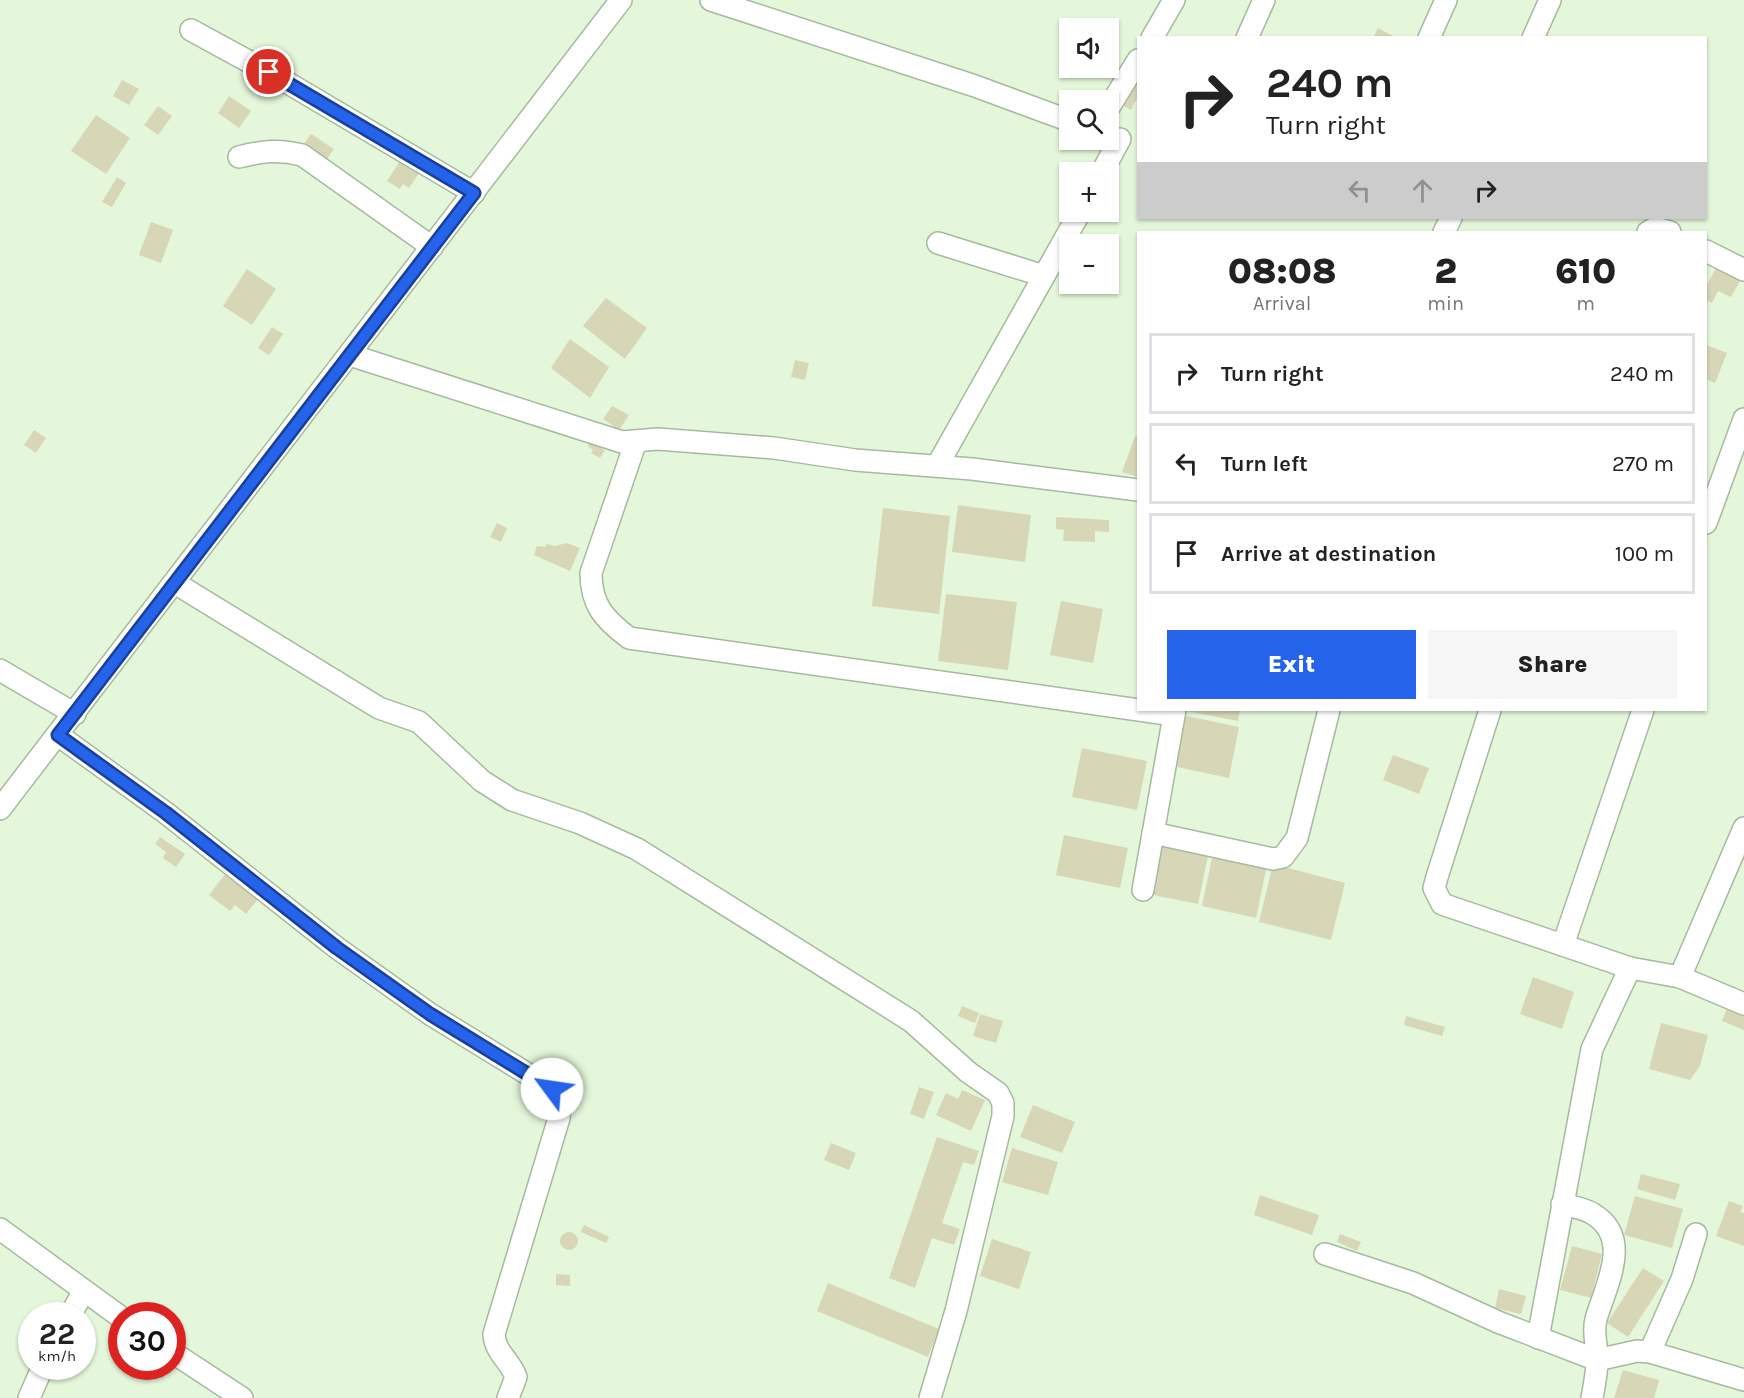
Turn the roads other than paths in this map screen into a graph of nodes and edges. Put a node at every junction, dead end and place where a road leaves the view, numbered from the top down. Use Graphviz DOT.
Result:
graph roads {
  1 [pos="621,0"];
  2 [pos="711,0"];
  3 [pos="1174,0"];
  4 [pos="1264,0"];
  5 [pos="1446,0"];
  6 [pos="1550,0"];
  7 [pos="191,30"];
  8 [pos="1153,36"];
  9 [pos="1248,36"];
  10 [pos="1430,36"];
  11 [pos="1534,36"];
  12 [pos="1137,62"];
  13 [pos="1119,91"];
  14 [pos="1059,117"];
  15 [pos="1122,140"];
  16 [pos="239,157"];
  17 [pos="1108,162"];
  18 [pos="474,193"];
  19 [pos="1074,222"];
  20 [pos="1650,231"];
  21 [pos="1666,231"];
  22 [pos="938,243"];
  23 [pos="432,247"];
  24 [pos="1707,252"];
  25 [pos="1744,270"];
  26 [pos="1044,276"];
  27 [pos="350,355"];
  28 [pos="1744,419"];
  29 [pos="636,441"];
  30 [pos="1738,457"];
  31 [pos="937,466"];
  32 [pos="1137,490"];
  33 [pos="1707,521"];
  34 [pos="175,583"];
  35 [pos="0,670"];
  36 [pos="1137,707"];
  37 [pos="1329,711"];
  38 [pos="1490,711"];
  39 [pos="1643,711"];
  40 [pos="1174,712"];
  41 [pos="75,714"];
  42 [pos="58,735"];
  43 [pos="0,809"];
  44 [pos="1744,828"];
  45 [pos="1153,833"];
  46 [pos="1143,890"];
  47 [pos="1563,945"];
  48 [pos="1630,968"];
  49 [pos="1680,977"];
  50 [pos="1744,1004"];
  51 [pos="1562,1204"];
  52 [pos="0,1228"];
  53 [pos="1696,1234"];
  54 [pos="1325,1254"];
  55 [pos="83,1292"];
  56 [pos="78,1302"];
  57 [pos="108,1309"];
  58 [pos="1538,1338"];
  59 [pos="1650,1352"];
  60 [pos="1598,1360"];
  61 [pos="186,1361"];
  62 [pos="37,1380"];
  63 [pos="1744,1380"];
  64 [pos="29,1398"];
  65 [pos="242,1398"];
  66 [pos="508,1398"];
  67 [pos="930,1398"];
  68 [pos="1592,1398"];
  1 -- 18 [label="street"];
  2 -- 14 [label="street"];
  3 -- 8 [label="street"];
  4 -- 9 [label="street"];
  5 -- 10 [label="street"];
  6 -- 11 [label="street"];
  7 -- 18 [label="street"];
  12 -- 13 [label="street"];
  15 -- 17 [label="street"];
  16 -- 23 [label="street"];
  18 -- 23 [label="street"];
  19 -- 26 [label="street"];
  20 -- 21 [label="street"];
  22 -- 26 [label="street"];
  23 -- 27 [label="street"];
  24 -- 25 [label="street"];
  26 -- 31 [label="street"];
  27 -- 29 [label="street"];
  27 -- 34 [label="street"];
  28 -- 30 [label="street"];
  29 -- 31 [label="street"];
  29 -- 36 [label="street"];
  30 -- 33 [label="street"];
  31 -- 32 [label="street"];
  34 -- 41 [label="street"];
  34 -- 67 [label="street"];
  35 -- 41 [label="street"];
  37 -- 45 [label="street"];
  38 -- 47 [label="street"];
  39 -- 47 [label="street"];
  40 -- 45 [label="street"];
  41 -- 42 [label="street"];
  42 -- 43 [label="street"];
  42 -- 66 [label="street"];
  44 -- 49 [label="street"];
  45 -- 46 [label="street"];
  47 -- 48 [label="street"];
  48 -- 49 [label="street"];
  48 -- 51 [label="street"];
  49 -- 50 [label="street"];
  51 -- 58 [label="street"];
  51 -- 60 [label="street"];
  52 -- 55 [label="street"];
  53 -- 59 [label="street"];
  54 -- 58 [label="street"];
  55 -- 56 [label="street"];
  55 -- 57 [label="street"];
  58 -- 60 [label="street"];
  59 -- 60 [label="street"];
  59 -- 63 [label="street"];
  60 -- 68 [label="street"];
  61 -- 65 [label="street"];
  62 -- 64 [label="street"];
}
